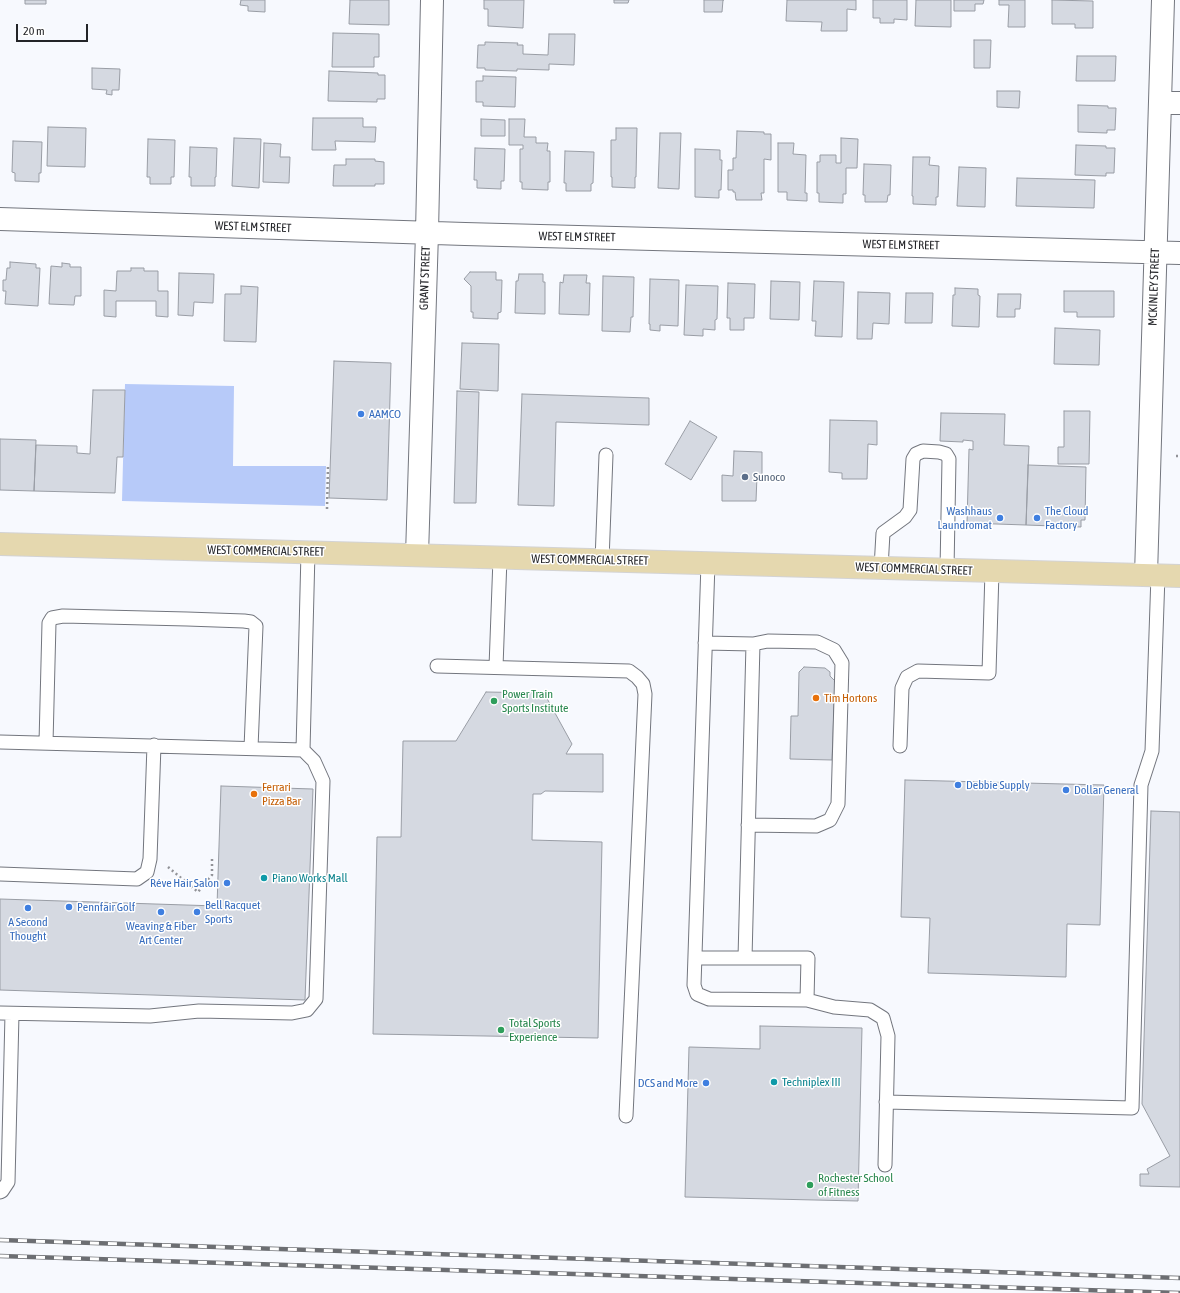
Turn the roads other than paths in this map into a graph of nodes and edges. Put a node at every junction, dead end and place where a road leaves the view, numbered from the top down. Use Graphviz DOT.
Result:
graph roads {
  1 [pos="432,0"];
  2 [pos="1163,0"];
  3 [pos="1170,103"];
  4 [pos="0,219"];
  5 [pos="427,233"];
  6 [pos="1155,251"];
  7 [pos="1180,253"];
  8 [pos="606,455"];
  9 [pos="0,544"];
  10 [pos="308,552"];
  11 [pos="417,555"];
  12 [pos="500,558"];
  13 [pos="602,560"];
  14 [pos="708,563"];
  15 [pos="881,568"];
  16 [pos="947,570"];
  17 [pos="992,571"];
  18 [pos="1152,575"];
  19 [pos="1180,576"];
  20 [pos="706,643"];
  21 [pos="752,644"];
  22 [pos="437,666"];
  23 [pos="496,667"];
  24 [pos="0,742"];
  25 [pos="46,743"];
  26 [pos="154,745"];
  27 [pos="900,746"];
  28 [pos="251,748"];
  29 [pos="303,750"];
  30 [pos="748,824"];
  31 [pos="0,874"];
  32 [pos="695,958"];
  33 [pos="745,958"];
  34 [pos="807,1000"];
  35 [pos="6,1014"];
  36 [pos="886,1102"];
  37 [pos="626,1116"];
  38 [pos="885,1165"];
  39 [pos="0,1192"];
  1 -- 5 [label="street, GRANT STREET"];
  2 -- 3 [label="street, MCKINLEY STREET"];
  3 -- 6 [label="street, MCKINLEY STREET"];
  4 -- 5 [label="street, WEST ELM STREET"];
  5 -- 6 [label="street, WEST ELM STREET"];
  5 -- 11 [label="street, GRANT STREET"];
  6 -- 7 [label="street, WEST ELM STREET"];
  6 -- 18 [label="street, MCKINLEY STREET"];
  8 -- 13 [label="lane"];
  9 -- 10 [label="main road, WEST COMMERCIAL STREET"];
  10 -- 11 [label="main road, WEST COMMERCIAL STREET"];
  10 -- 29 [label="lane"];
  11 -- 12 [label="main road, WEST COMMERCIAL STREET"];
  12 -- 13 [label="main road, WEST COMMERCIAL STREET"];
  12 -- 23 [label="lane"];
  13 -- 14 [label="main road, WEST COMMERCIAL STREET"];
  14 -- 15 [label="main road, WEST COMMERCIAL STREET"];
  14 -- 20 [label="lane"];
  15 -- 16 [label="main road, WEST COMMERCIAL STREET"];
  15 -- 16 [label="lane"];
  16 -- 17 [label="main road, WEST COMMERCIAL STREET"];
  17 -- 18 [label="main road, WEST COMMERCIAL STREET"];
  17 -- 27 [label="lane"];
  18 -- 19 [label="main road, WEST COMMERCIAL STREET"];
  18 -- 36 [label="lane"];
  20 -- 21 [label="lane"];
  20 -- 32 [label="lane"];
  21 -- 30 [label="lane"];
  21 -- 30 [label="lane"];
  22 -- 23 [label="lane"];
  23 -- 37 [label="lane"];
  24 -- 25 [label="lane"];
  25 -- 26 [label="lane"];
  25 -- 28 [label="lane"];
  26 -- 28 [label="lane"];
  26 -- 31 [label="lane"];
  28 -- 29 [label="lane"];
  29 -- 35 [label="lane"];
  30 -- 33 [label="lane"];
  32 -- 33 [label="lane"];
  32 -- 34 [label="lane"];
  33 -- 34 [label="lane"];
  34 -- 36 [label="lane"];
  35 -- 39 [label="lane"];
  36 -- 38 [label="lane"];
}
